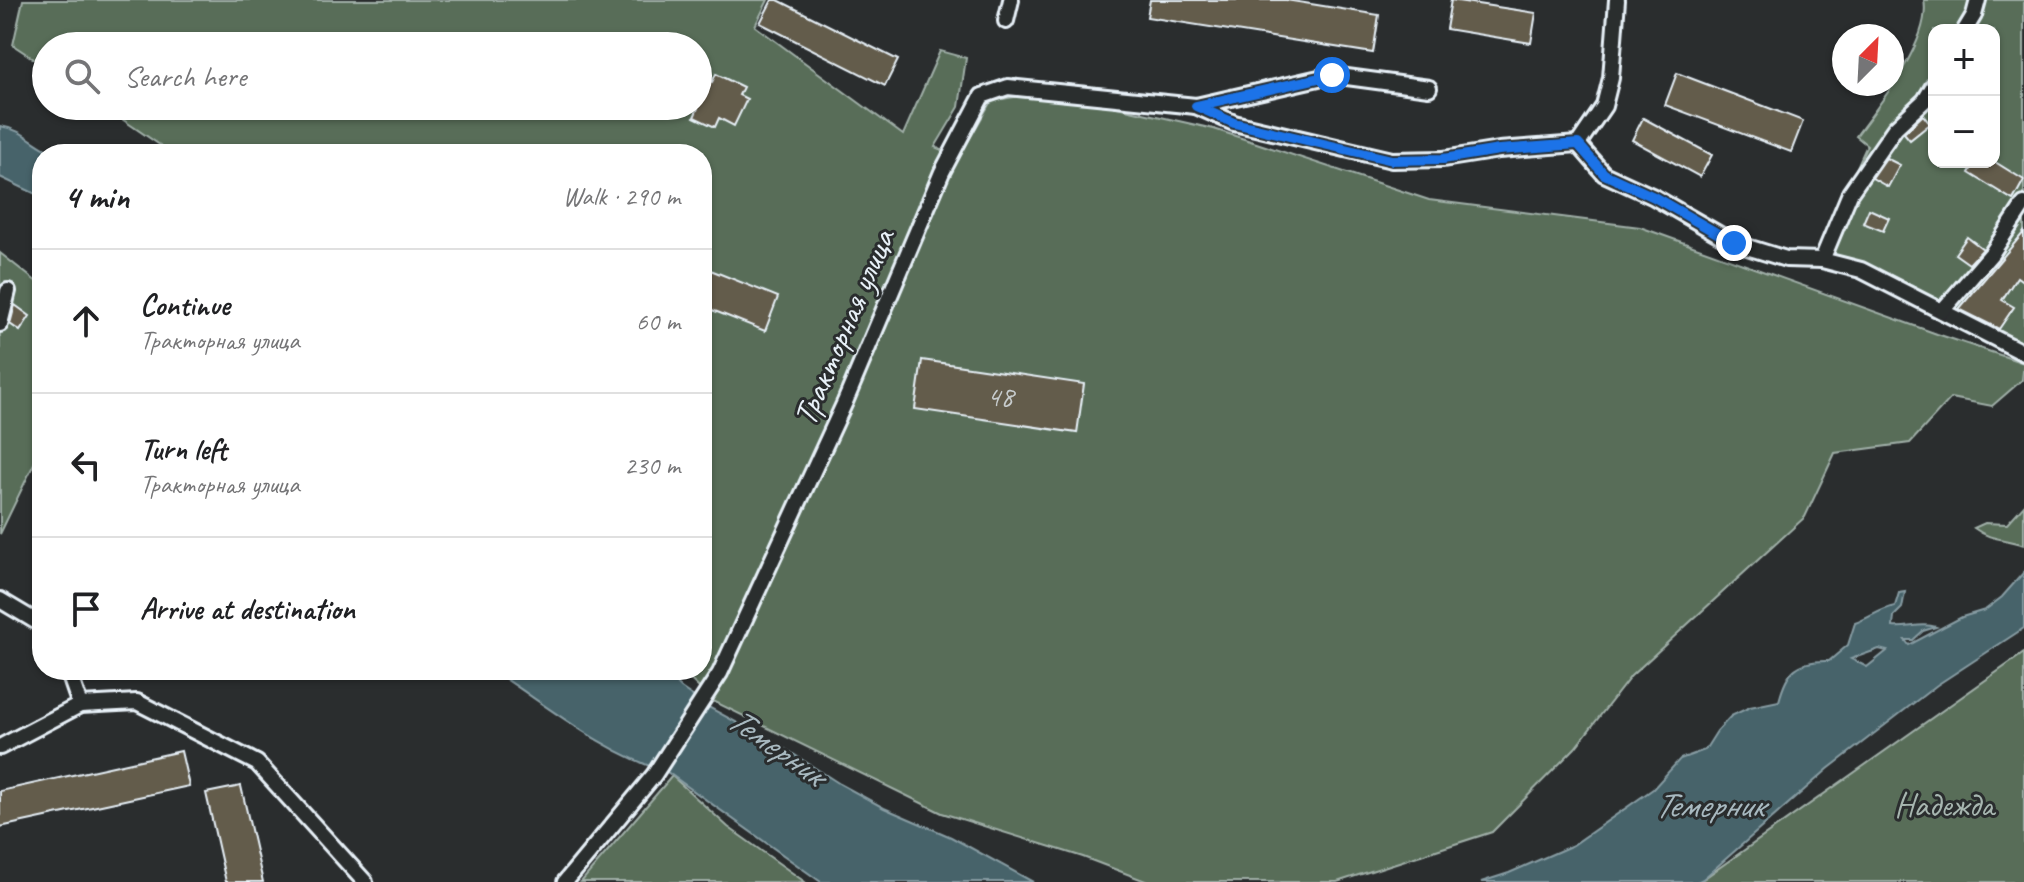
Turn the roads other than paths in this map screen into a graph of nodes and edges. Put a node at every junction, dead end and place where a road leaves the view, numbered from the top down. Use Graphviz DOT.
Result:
graph roads {
  1 [pos="1011,0"];
  2 [pos="1617,0"];
  3 [pos="1978,0"];
  4 [pos="1006,21"];
  5 [pos="1969,24"];
  6 [pos="1429,88"];
  7 [pos="1928,95"];
  8 [pos="1196,106"];
  9 [pos="1578,144"];
  10 [pos="2024,204"];
  11 [pos="1822,260"];
  12 [pos="8,291"];
  13 [pos="1942,311"];
  14 [pos="0,324"];
  15 [pos="2024,353"];
  16 [pos="0,600"];
  17 [pos="32,619"];
  18 [pos="71,680"];
  19 [pos="80,705"];
  20 [pos="0,747"];
  21 [pos="365,882"];
  22 [pos="565,882"];
  1 -- 4 [label="street"];
  2 -- 9 [label="street"];
  3 -- 5 [label="street"];
  6 -- 8 [label="street, Тракторная улица"];
  7 -- 11 [label="street"];
  8 -- 9 [label="street, Тракторная улица"];
  8 -- 22 [label="street, Тракторная улица"];
  9 -- 11 [label="street"];
  10 -- 13 [label="street"];
  11 -- 13 [label="street"];
  12 -- 14 [label="street"];
  13 -- 15 [label="street"];
  16 -- 17 [label="street"];
  18 -- 19 [label="street"];
  19 -- 20 [label="street"];
  19 -- 21 [label="street"];
}
